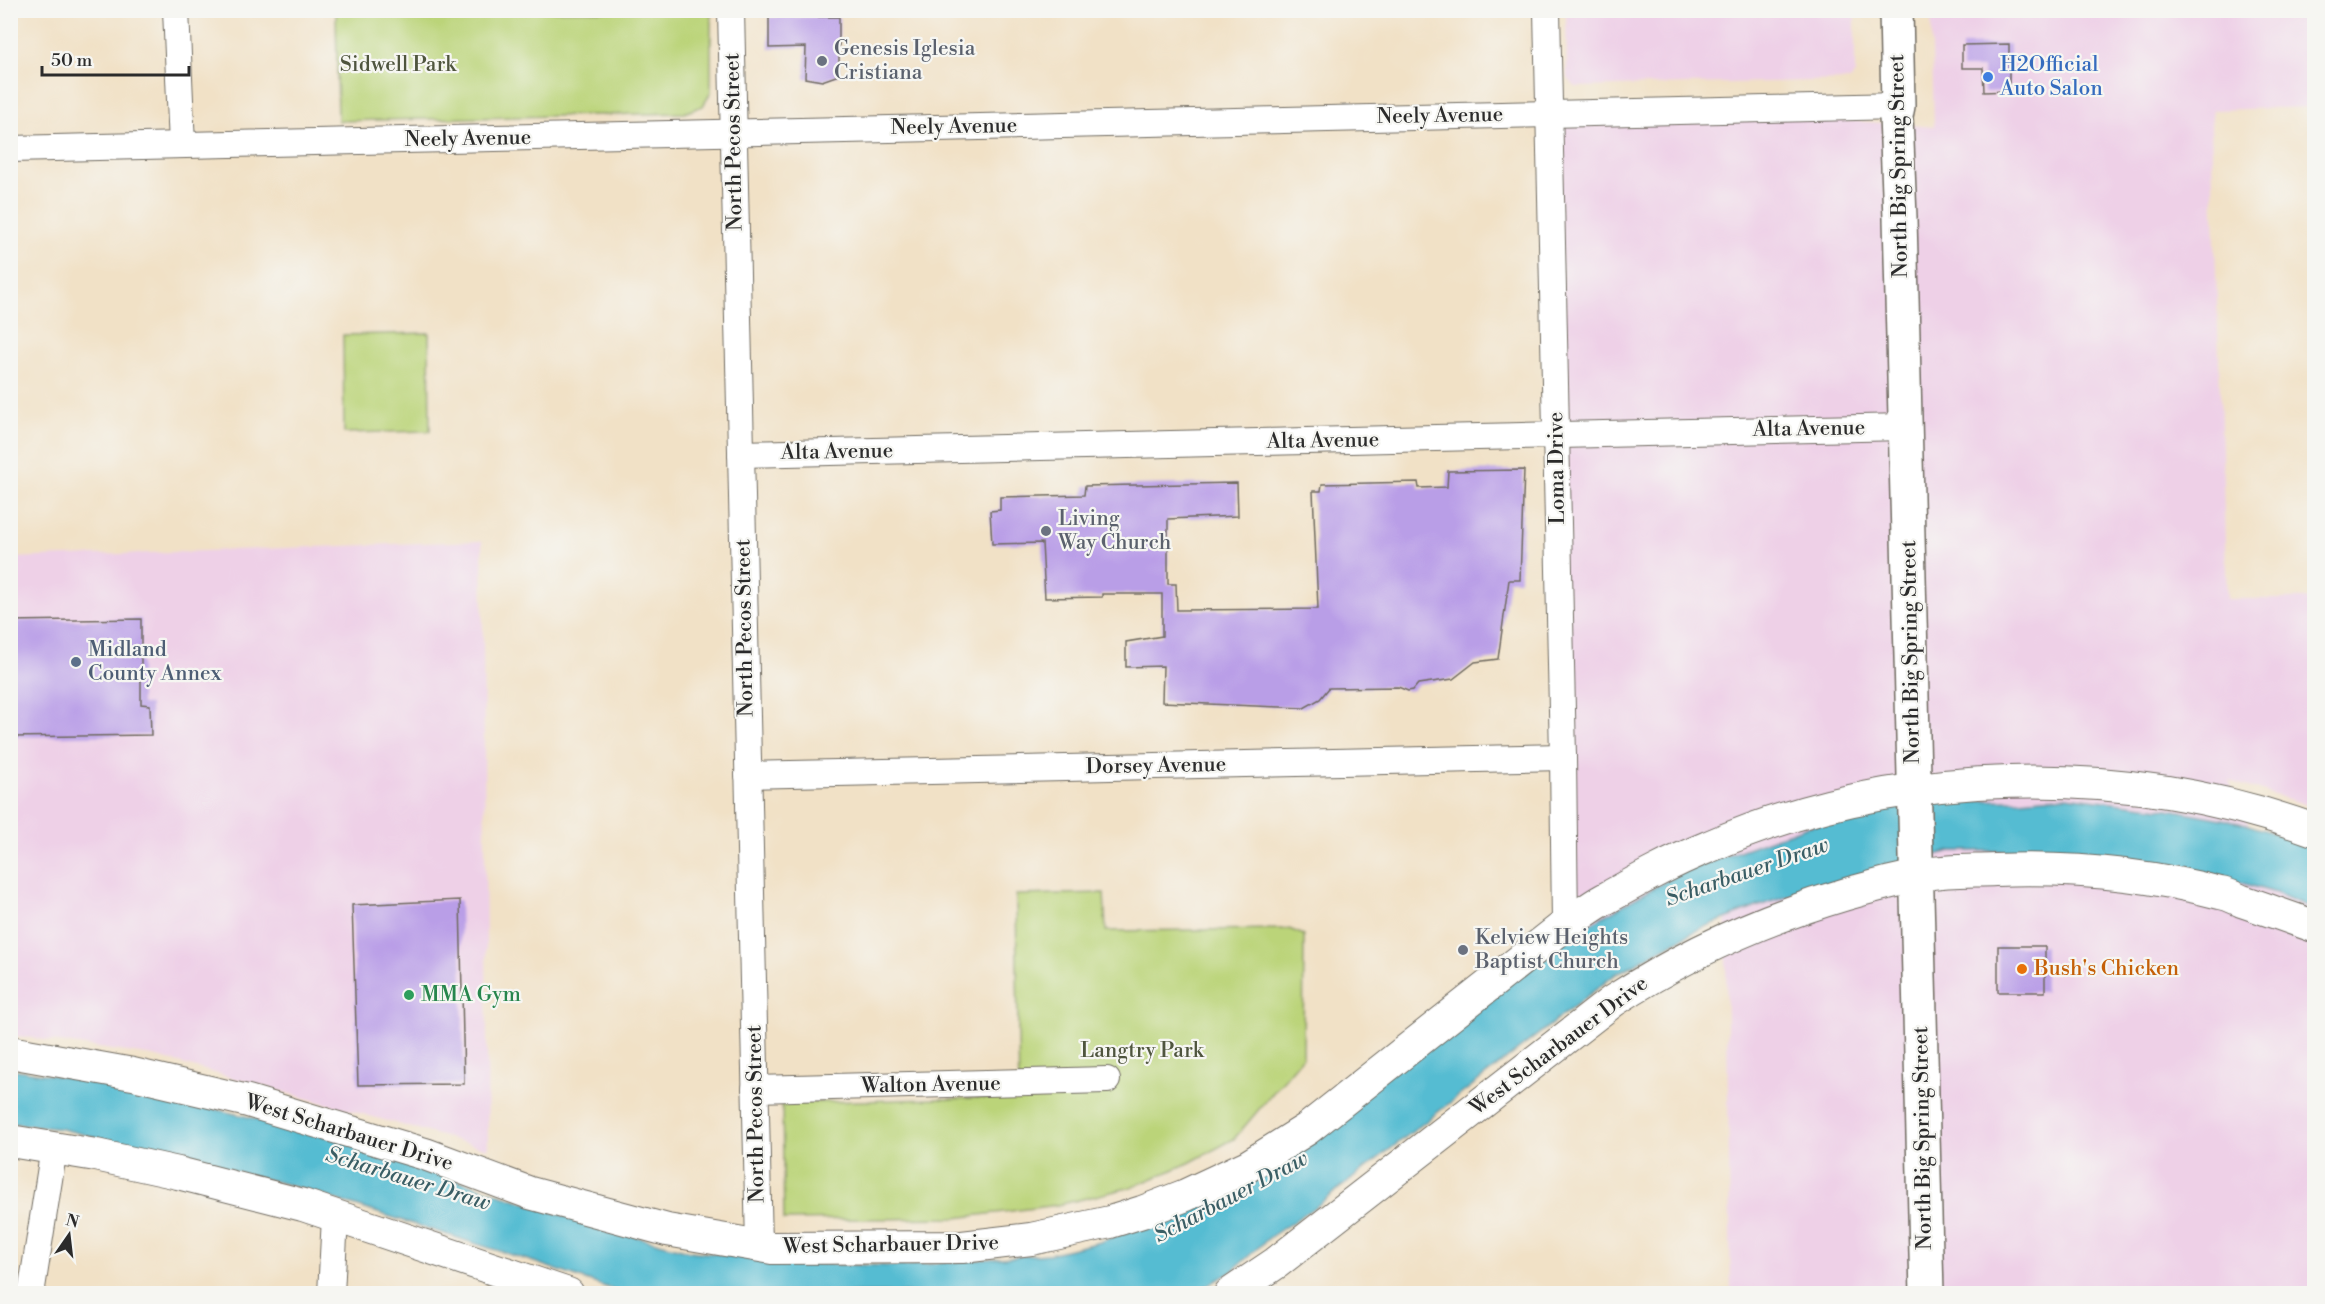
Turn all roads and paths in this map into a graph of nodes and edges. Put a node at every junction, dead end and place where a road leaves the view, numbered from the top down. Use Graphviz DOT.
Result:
graph roads {
  1 [pos="176,10"];
  2 [pos="731,10"];
  3 [pos="1547,10"];
  4 [pos="1896,10"];
  5 [pos="1898,106"];
  6 [pos="1549,114"];
  7 [pos="734,133"];
  8 [pos="182,145"];
  9 [pos="10,149"];
  10 [pos="1905,427"];
  11 [pos="1556,435"];
  12 [pos="741,454"];
  13 [pos="1563,757"];
  14 [pos="748,775"];
  15 [pos="1914,790"];
  16 [pos="2314,830"];
  17 [pos="1917,877"];
  18 [pos="1565,925"];
  19 [pos="2314,926"];
  20 [pos="10,1052"];
  21 [pos="1107,1080"];
  22 [pos="755,1089"];
  23 [pos="10,1141"];
  24 [pos="54,1148"];
  25 [pos="335,1217"];
  26 [pos="759,1246"];
  27 [pos="31,1293"];
  28 [pos="331,1293"];
  29 [pos="568,1293"];
  30 [pos="1230,1293"];
  31 [pos="1927,1293"];
  1 -- 8 [label="street"];
  2 -- 7 [label="street, North Pecos Street"];
  3 -- 6 [label="street, Loma Drive"];
  4 -- 5 [label="highway, North Big Spring Street"];
  5 -- 6 [label="street, Neely Avenue"];
  5 -- 10 [label="highway, North Big Spring Street"];
  6 -- 7 [label="street, Neely Avenue"];
  6 -- 11 [label="street, Loma Drive"];
  7 -- 8 [label="street, Neely Avenue"];
  7 -- 12 [label="street, North Pecos Street"];
  8 -- 9 [label="street, Neely Avenue"];
  10 -- 11 [label="street, Alta Avenue"];
  10 -- 15 [label="highway, North Big Spring Street"];
  11 -- 12 [label="street, Alta Avenue"];
  11 -- 13 [label="street, Loma Drive"];
  12 -- 14 [label="street, North Pecos Street"];
  13 -- 14 [label="street, Dorsey Avenue"];
  13 -- 18 [label="street, Loma Drive"];
  14 -- 22 [label="street, North Pecos Street"];
  15 -- 16 [label="main road, West Scharbauer Drive"];
  15 -- 17 [label="highway, North Big Spring Street"];
  15 -- 18 [label="main road, West Scharbauer Drive"];
  17 -- 19 [label="main road, West Scharbauer Drive"];
  17 -- 30 [label="main road, West Scharbauer Drive"];
  17 -- 31 [label="highway, North Big Spring Street"];
  18 -- 26 [label="main road, West Scharbauer Drive"];
  20 -- 26 [label="main road, West Scharbauer Drive"];
  21 -- 22 [label="street, Walton Avenue"];
  22 -- 26 [label="street, North Pecos Street"];
  23 -- 24 [label="main road"];
  24 -- 25 [label="main road"];
  24 -- 27 [label="street"];
  25 -- 28 [label="street"];
  25 -- 29 [label="main road"];
}
